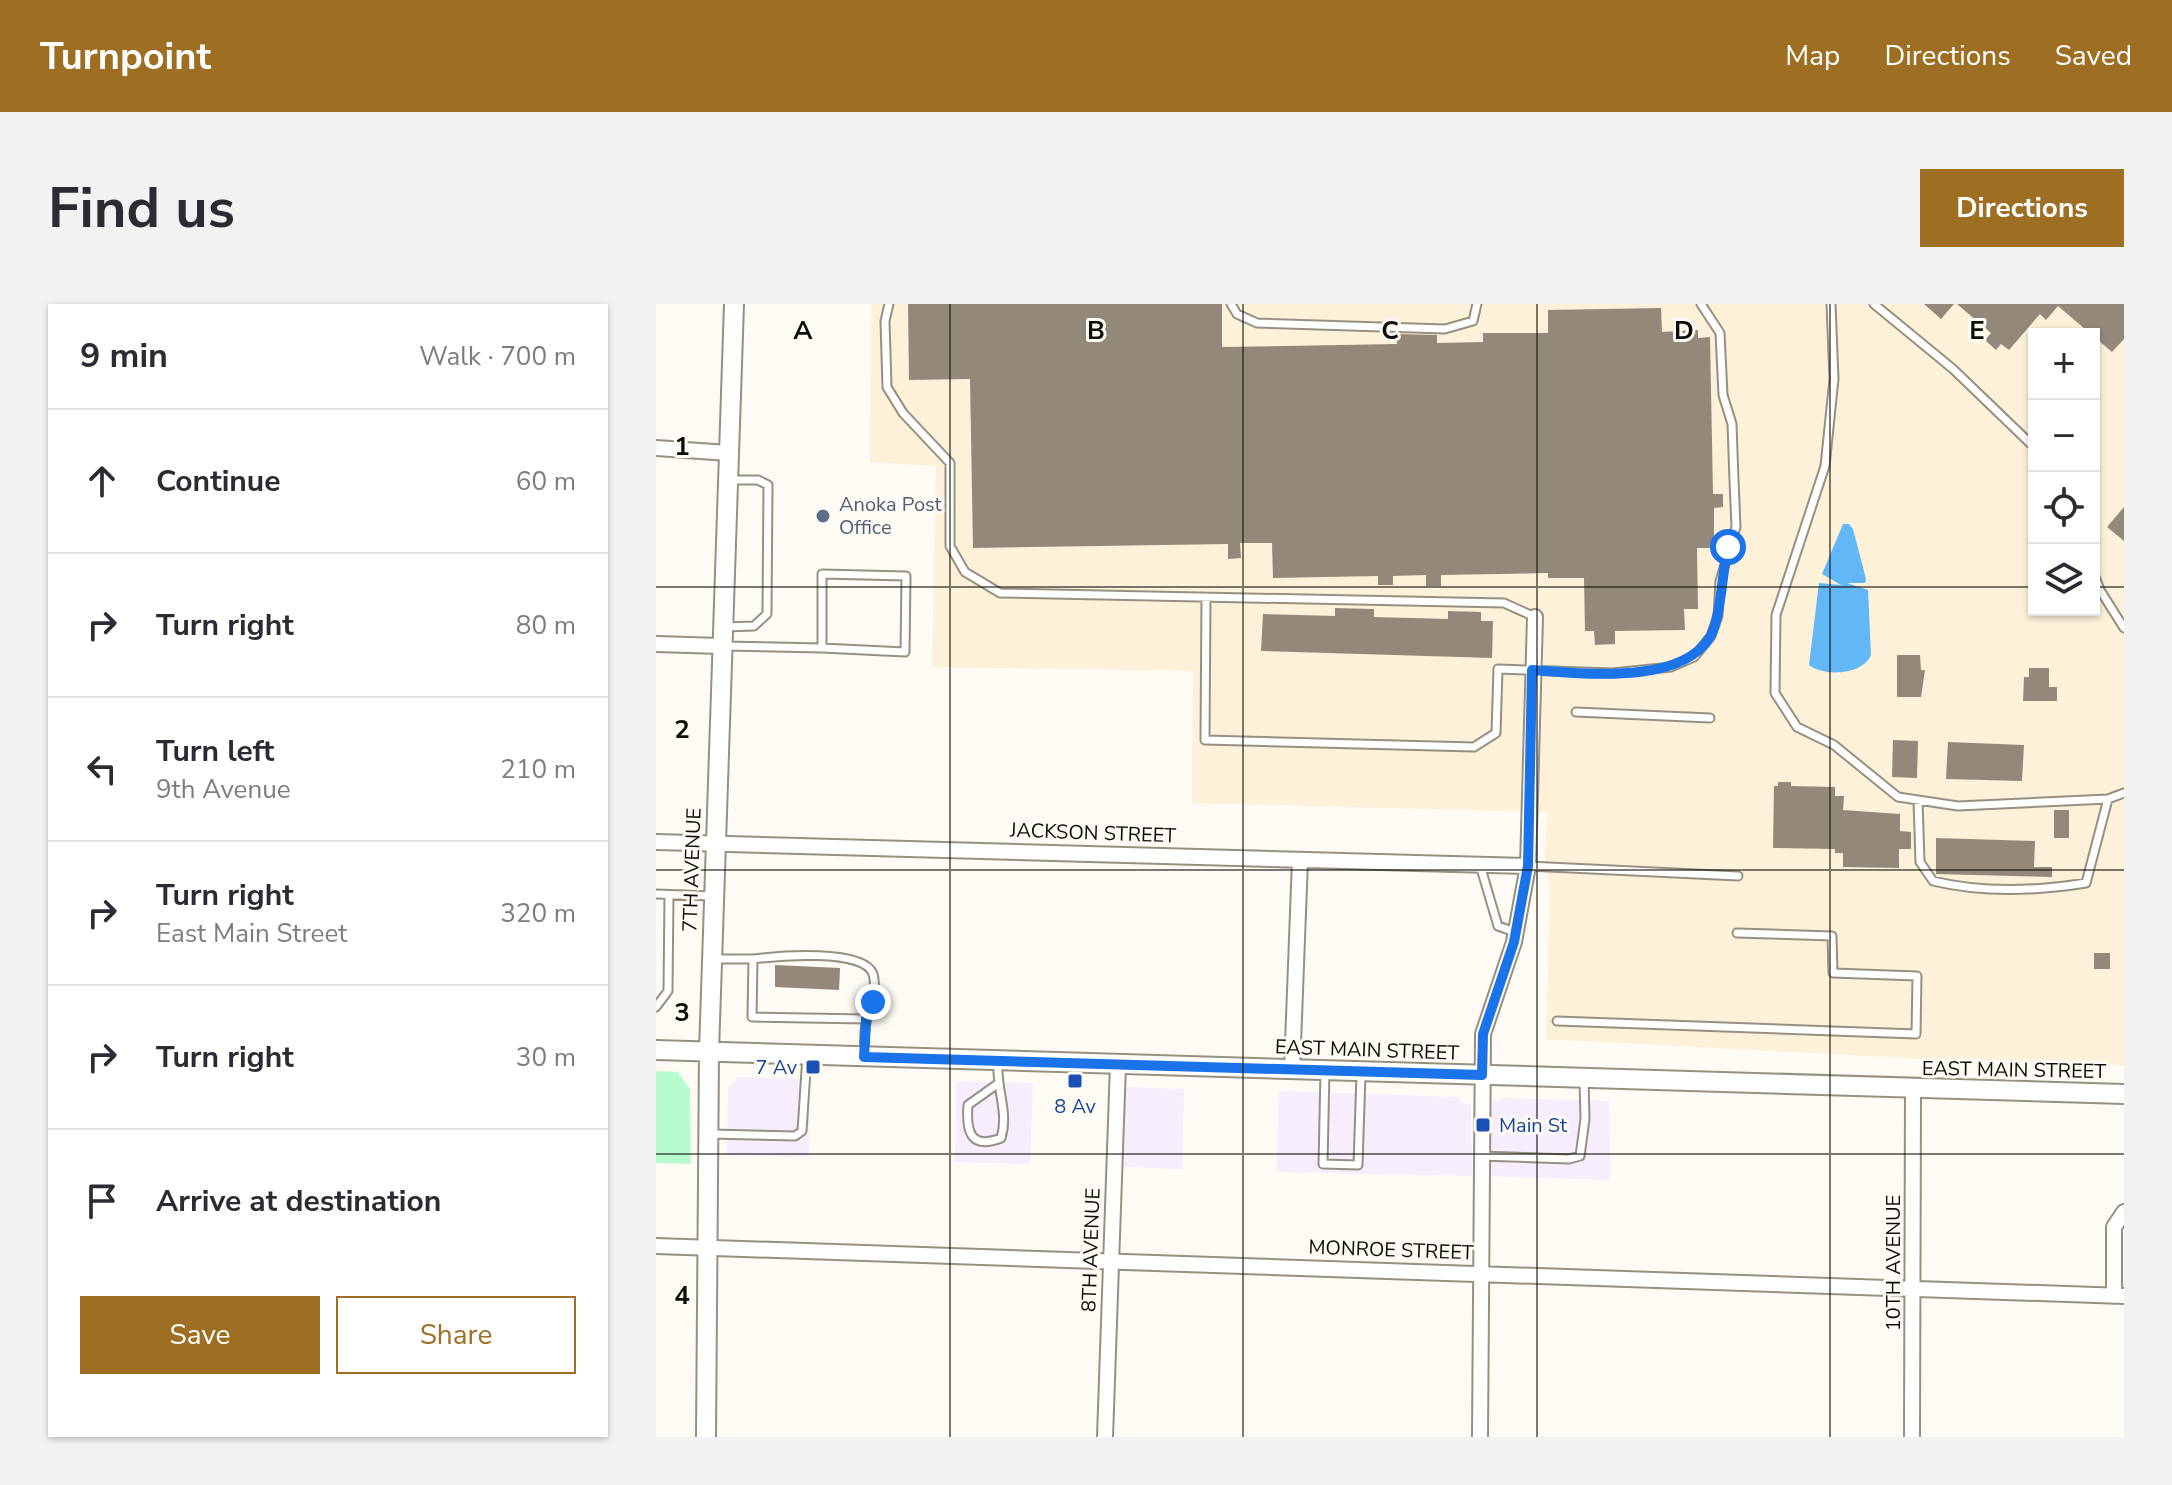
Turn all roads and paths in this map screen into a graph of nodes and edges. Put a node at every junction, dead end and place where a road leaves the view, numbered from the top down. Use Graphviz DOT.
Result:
graph roads {
  1 [pos="734,304"];
  2 [pos="889,304"];
  3 [pos="1231,304"];
  4 [pos="1477,304"];
  5 [pos="1701,304"];
  6 [pos="1831,304"];
  7 [pos="1874,304"];
  8 [pos="2028,441"];
  9 [pos="656,448"];
  10 [pos="729,453"];
  11 [pos="728,480"];
  12 [pos="2100,590"];
  13 [pos="1206,598"];
  14 [pos="1535,617"];
  15 [pos="721,626"];
  16 [pos="2124,628"];
  17 [pos="656,644"];
  18 [pos="721,646"];
  19 [pos="822,648"];
  20 [pos="1532,670"];
  21 [pos="1576,712"];
  22 [pos="1710,718"];
  23 [pos="2124,793"];
  24 [pos="2108,799"];
  25 [pos="1918,800"];
  26 [pos="656,842"];
  27 [pos="715,844"];
  28 [pos="1300,860"];
  29 [pos="1480,865"];
  30 [pos="1528,866"];
  31 [pos="1738,876"];
  32 [pos="656,894"];
  33 [pos="669,895"];
  34 [pos="713,896"];
  35 [pos="1516,932"];
  36 [pos="1737,933"];
  37 [pos="711,959"];
  38 [pos="753,959"];
  39 [pos="656,1007"];
  40 [pos="866,1019"];
  41 [pos="1557,1021"];
  42 [pos="656,1050"];
  43 [pos="709,1052"];
  44 [pos="807,1055"];
  45 [pos="864,1057"];
  46 [pos="998,1061"];
  47 [pos="1118,1064"];
  48 [pos="1292,1070"];
  49 [pos="1325,1071"];
  50 [pos="1361,1072"];
  51 [pos="1482,1075"];
  52 [pos="1584,1079"];
  53 [pos="996,1085"];
  54 [pos="1913,1089"];
  55 [pos="2124,1094"];
  56 [pos="707,1134"];
  57 [pos="1481,1156"];
  58 [pos="2124,1212"];
  59 [pos="656,1246"];
  60 [pos="706,1248"];
  61 [pos="1111,1260"];
  62 [pos="1480,1273"];
  63 [pos="1913,1289"];
  64 [pos="2119,1296"];
  65 [pos="706,1437"];
  66 [pos="1105,1437"];
  67 [pos="1480,1437"];
  68 [pos="1912,1437"];
  1 -- 10 [label="main road, 7TH AVENUE"];
  2 -- 13 [label="lane"];
  3 -- 4 [label="lane"];
  5 -- 20 [label="lane"];
  6 -- 25 [label="lane"];
  7 -- 8 [label="lane"];
  9 -- 10 [label="street"];
  10 -- 11 [label="main road, 7TH AVENUE"];
  11 -- 15 [label="main road, 7TH AVENUE"];
  11 -- 15 [label="lane"];
  12 -- 16 [label="lane"];
  13 -- 14 [label="lane"];
  13 -- 20 [label="lane"];
  14 -- 20 [label="street"];
  15 -- 18 [label="main road, 7TH AVENUE"];
  17 -- 18 [label="street"];
  18 -- 19 [label="lane"];
  18 -- 27 [label="main road, 7TH AVENUE"];
  19 -- 19 [label="lane"];
  20 -- 30 [label="street"];
  21 -- 22 [label="lane"];
  23 -- 24 [label="lane"];
  24 -- 25 [label="lane"];
  24 -- 25 [label="lane"];
  26 -- 27 [label="street, JACKSON STREET"];
  27 -- 28 [label="street, JACKSON STREET"];
  27 -- 34 [label="main road, 7TH AVENUE"];
  28 -- 29 [label="street, JACKSON STREET"];
  28 -- 48 [label="street"];
  29 -- 30 [label="street, JACKSON STREET"];
  29 -- 35 [label="lane"];
  30 -- 31 [label="lane"];
  30 -- 35 [label="street"];
  32 -- 33 [label="lane"];
  33 -- 34 [label="lane"];
  33 -- 39 [label="lane"];
  34 -- 37 [label="main road, 7TH AVENUE"];
  35 -- 51 [label="street"];
  36 -- 41 [label="lane"];
  37 -- 38 [label="lane"];
  37 -- 43 [label="main road, 7TH AVENUE"];
  38 -- 40 [label="lane"];
  38 -- 40 [label="lane"];
  40 -- 45 [label="lane"];
  42 -- 43 [label="main road, EAST MAIN STREET"];
  43 -- 44 [label="main road, EAST MAIN STREET"];
  43 -- 56 [label="main road, 7TH AVENUE"];
  44 -- 45 [label="main road, EAST MAIN STREET"];
  44 -- 56 [label="lane"];
  45 -- 46 [label="main road, EAST MAIN STREET"];
  46 -- 47 [label="main road, EAST MAIN STREET"];
  46 -- 53 [label="lane"];
  47 -- 48 [label="main road, EAST MAIN STREET"];
  47 -- 61 [label="street, 8TH AVENUE"];
  48 -- 49 [label="main road, EAST MAIN STREET"];
  49 -- 50 [label="main road, EAST MAIN STREET"];
  49 -- 50 [label="lane"];
  50 -- 51 [label="main road, EAST MAIN STREET"];
  51 -- 52 [label="main road, EAST MAIN STREET"];
  51 -- 57 [label="street"];
  52 -- 54 [label="main road, EAST MAIN STREET"];
  52 -- 57 [label="lane"];
  53 -- 53 [label="lane"];
  54 -- 55 [label="main road, EAST MAIN STREET"];
  54 -- 63 [label="street, 10TH AVENUE"];
  56 -- 60 [label="main road, 7TH AVENUE"];
  57 -- 62 [label="street"];
  58 -- 64 [label="street"];
  59 -- 60 [label="street, MONROE STREET"];
  60 -- 61 [label="street, MONROE STREET"];
  60 -- 65 [label="main road, 7TH AVENUE"];
  61 -- 62 [label="street, MONROE STREET"];
  61 -- 66 [label="street, 8TH AVENUE"];
  62 -- 63 [label="street, MONROE STREET"];
  62 -- 67 [label="street"];
  63 -- 64 [label="street, MONROE STREET"];
  63 -- 68 [label="street, 10TH AVENUE"];
}
